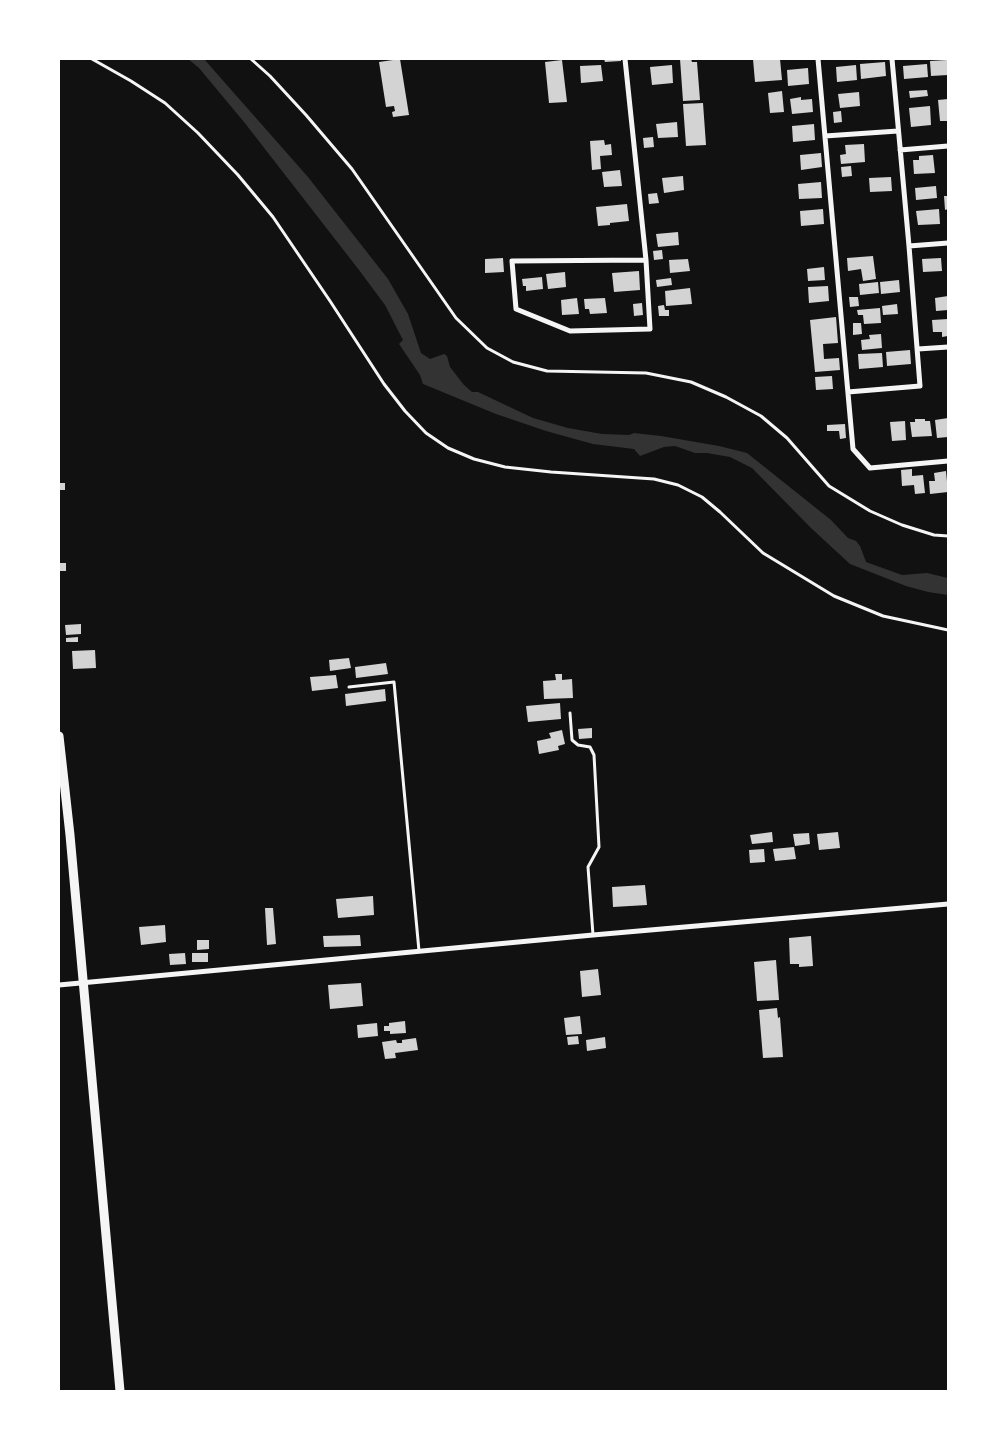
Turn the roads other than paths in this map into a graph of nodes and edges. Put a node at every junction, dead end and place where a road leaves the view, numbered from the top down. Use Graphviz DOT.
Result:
graph roads {
  1 [pos="92,59"];
  2 [pos="250,59"];
  3 [pos="625,59"];
  4 [pos="818,59"];
  5 [pos="892,59"];
  6 [pos="898,131"];
  7 [pos="825,136"];
  8 [pos="948,146"];
  9 [pos="900,150"];
  10 [pos="948,243"];
  11 [pos="909,246"];
  12 [pos="646,260"];
  13 [pos="948,347"];
  14 [pos="918,349"];
  15 [pos="848,392"];
  16 [pos="948,461"];
  17 [pos="948,536"];
  18 [pos="948,630"];
  19 [pos="349,687"];
  20 [pos="570,713"];
  21 [pos="59,736"];
  22 [pos="948,904"];
  23 [pos="593,935"];
  24 [pos="419,951"];
  25 [pos="83,983"];
  26 [pos="59,985"];
  27 [pos="120,1391"];
  1 -- 18 [label="lane"];
  2 -- 17 [label="lane"];
  3 -- 12 [label="street"];
  4 -- 7 [label="street"];
  5 -- 6 [label="street"];
  6 -- 7 [label="street"];
  6 -- 9 [label="street"];
  7 -- 15 [label="street"];
  8 -- 9 [label="street"];
  9 -- 11 [label="street"];
  10 -- 11 [label="street"];
  11 -- 14 [label="street"];
  12 -- 12 [label="street"];
  13 -- 14 [label="street"];
  14 -- 15 [label="street"];
  15 -- 16 [label="street"];
  19 -- 24 [label="lane"];
  20 -- 23 [label="lane"];
  21 -- 25 [label="street"];
  22 -- 23 [label="street"];
  23 -- 24 [label="street"];
  24 -- 25 [label="street"];
  25 -- 26 [label="street"];
  25 -- 27 [label="street"];
}
